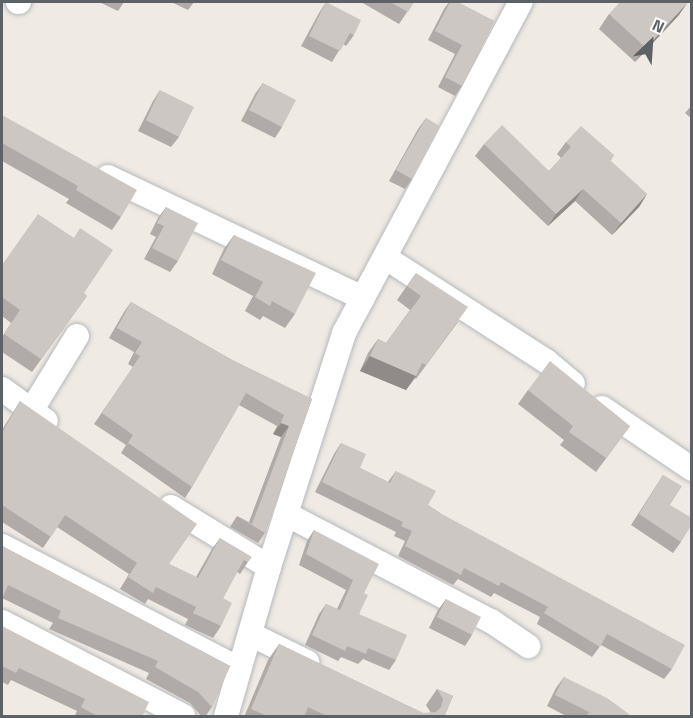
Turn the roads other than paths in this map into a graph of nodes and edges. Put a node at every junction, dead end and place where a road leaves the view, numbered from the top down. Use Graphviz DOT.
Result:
graph roads {
  1 [pos="520,2"];
  2 [pos="85,165"];
  3 [pos="386,258"];
  4 [pos="363,297"];
  5 [pos="77,336"];
  6 [pos="2,388"];
  7 [pos="31,411"];
  8 [pos="70,437"];
  9 [pos="692,469"];
  10 [pos="148,491"];
  11 [pos="286,514"];
  12 [pos="2,546"];
  13 [pos="269,567"];
  14 [pos="2,622"];
  15 [pos="250,634"];
  16 [pos="528,646"];
  17 [pos="239,669"];
  18 [pos="323,670"];
  19 [pos="183,717"];
  20 [pos="226,717"];
  1 -- 3 [label="street"];
  2 -- 4 [label="street"];
  3 -- 4 [label="street"];
  3 -- 9 [label="street"];
  4 -- 11 [label="street"];
  5 -- 7 [label="street"];
  6 -- 7 [label="street"];
  7 -- 8 [label="street"];
  10 -- 13 [label="street"];
  11 -- 13 [label="street"];
  11 -- 16 [label="street"];
  12 -- 17 [label="street"];
  13 -- 15 [label="street"];
  14 -- 19 [label="street"];
  15 -- 17 [label="street"];
  15 -- 18 [label="street"];
  17 -- 20 [label="street"];
}
